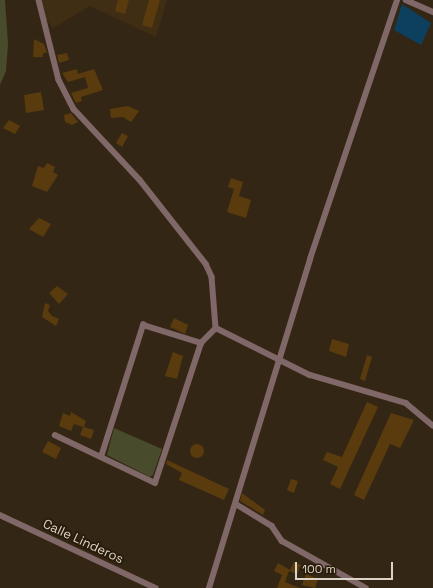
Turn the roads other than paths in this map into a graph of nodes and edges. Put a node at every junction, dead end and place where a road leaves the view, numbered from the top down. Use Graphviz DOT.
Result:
graph roads {
  1 [pos="39,0"];
  2 [pos="397,0"];
  3 [pos="406,0"];
  4 [pos="433,12"];
  5 [pos="216,328"];
  6 [pos="201,343"];
  7 [pos="281,361"];
  8 [pos="433,426"];
  9 [pos="55,435"];
  10 [pos="101,457"];
  11 [pos="236,504"];
  12 [pos="0,516"];
  13 [pos="156,588"];
  14 [pos="209,588"];
  15 [pos="366,588"];
  1 -- 5 [label="street"];
  2 -- 7 [label="street"];
  3 -- 4 [label="street"];
  5 -- 6 [label="street"];
  5 -- 7 [label="street"];
  6 -- 10 [label="street"];
  6 -- 10 [label="street"];
  7 -- 8 [label="street"];
  7 -- 11 [label="street"];
  9 -- 10 [label="street"];
  11 -- 14 [label="street"];
  11 -- 15 [label="street"];
  12 -- 13 [label="street, Calle Linderos"];
}
